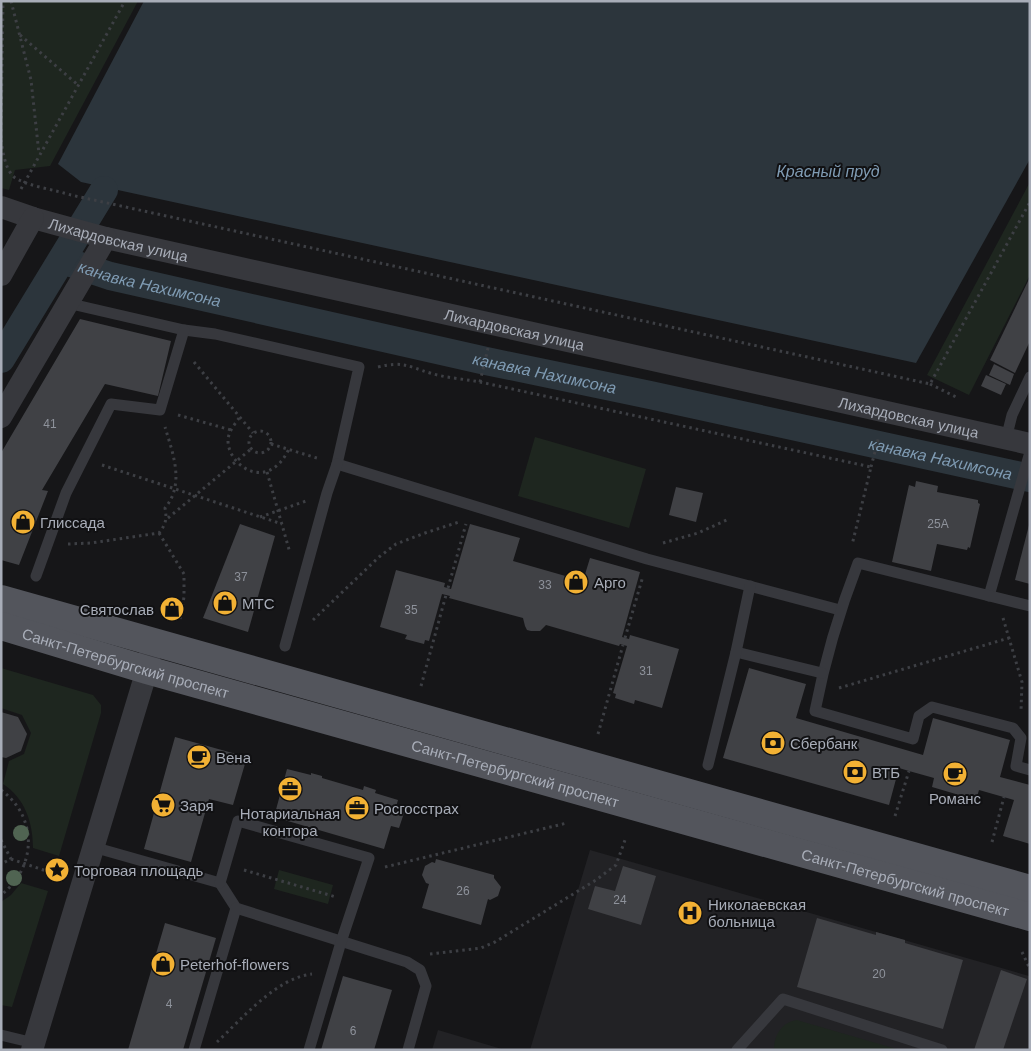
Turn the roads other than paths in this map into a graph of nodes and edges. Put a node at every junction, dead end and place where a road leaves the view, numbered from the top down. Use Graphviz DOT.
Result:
graph roads {
  1 [pos="1,207"];
  2 [pos="34,218"];
  3 [pos="106,238"];
  4 [pos="1,275"];
  5 [pos="68,303"];
  6 [pos="184,330"];
  7 [pos="1030,377"];
  8 [pos="1,417"];
  9 [pos="1006,439"];
  10 [pos="1029,452"];
  11 [pos="337,464"];
  12 [pos="36,576"];
  13 [pos="750,586"];
  14 [pos="993,597"];
  15 [pos="1,599"];
  16 [pos="1030,606"];
  17 [pos="840,610"];
  18 [pos="1,626"];
  19 [pos="152,642"];
  20 [pos="286,646"];
  21 [pos="736,652"];
  22 [pos="147,670"];
  23 [pos="822,673"];
  24 [pos="708,764"];
  25 [pos="1030,770"];
  26 [pos="93,847"];
  27 [pos="220,882"];
  28 [pos="1030,889"];
  29 [pos="236,908"];
  30 [pos="1030,917"];
  31 [pos="341,942"];
  32 [pos="1,1035"];
  33 [pos="33,1046"];
  34 [pos="194,1050"];
  35 [pos="309,1050"];
  36 [pos="408,1050"];
  37 [pos="737,1050"];
  38 [pos="942,1050"];
  1 -- 2 [label="street, Лихардовская улица"];
  2 -- 3 [label="street, Лихардовская улица"];
  2 -- 4 [label="street"];
  3 -- 5 [label="street"];
  3 -- 9 [label="street, Лихардовская улица"];
  5 -- 6 [label="lane"];
  5 -- 8 [label="street"];
  6 -- 11 [label="lane"];
  6 -- 12 [label="lane"];
  7 -- 9 [label="lane"];
  9 -- 10 [label="street, Лихардовская улица"];
  10 -- 14 [label="lane"];
  11 -- 13 [label="lane"];
  11 -- 20 [label="lane"];
  13 -- 17 [label="lane"];
  13 -- 21 [label="lane"];
  14 -- 16 [label="lane"];
  14 -- 17 [label="lane"];
  15 -- 19 [label="main road, Санкт-Петербургский проспект"];
  17 -- 23 [label="lane"];
  18 -- 22 [label="main road, Санкт-Петербургский проспект"];
  19 -- 22 [label="street"];
  19 -- 28 [label="main road, Санкт-Петербургский проспект"];
  21 -- 23 [label="lane"];
  21 -- 24 [label="lane"];
  22 -- 26 [label="street"];
  22 -- 30 [label="main road, Санкт-Петербургский проспект"];
  23 -- 25 [label="lane"];
  26 -- 27 [label="lane"];
  26 -- 33 [label="street"];
  27 -- 29 [label="lane"];
  27 -- 31 [label="lane"];
  29 -- 31 [label="lane"];
  29 -- 34 [label="lane"];
  31 -- 35 [label="lane"];
  31 -- 36 [label="lane"];
  32 -- 33 [label="lane"];
  37 -- 38 [label="lane"];
}
